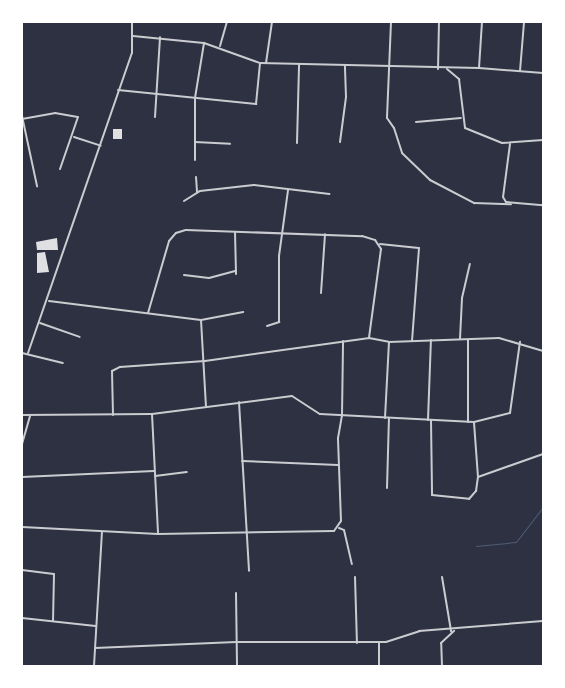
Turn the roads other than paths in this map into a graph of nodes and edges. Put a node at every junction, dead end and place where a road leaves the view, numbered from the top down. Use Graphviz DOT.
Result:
graph roads {
  1 [pos="132,22"];
  2 [pos="227,22"];
  3 [pos="272,22"];
  4 [pos="392,22"];
  5 [pos="439,22"];
  6 [pos="482,22"];
  7 [pos="524,22"];
  8 [pos="133,36"];
  9 [pos="160,37"];
  10 [pos="204,43"];
  11 [pos="220,46"];
  12 [pos="260,63"];
  13 [pos="266,63"];
  14 [pos="299,64"];
  15 [pos="345,65"];
  16 [pos="387,65"];
  17 [pos="446,68"];
  18 [pos="479,68"];
  19 [pos="438,69"];
  20 [pos="520,72"];
  21 [pos="543,73"];
  22 [pos="118,90"];
  23 [pos="156,93"];
  24 [pos="195,98"];
  25 [pos="155,116"];
  26 [pos="22,117"];
  27 [pos="461,118"];
  28 [pos="416,122"];
  29 [pos="24,135"];
  30 [pos="74,137"];
  31 [pos="543,140"];
  32 [pos="194,142"];
  33 [pos="340,142"];
  34 [pos="230,144"];
  35 [pos="297,144"];
  36 [pos="510,144"];
  37 [pos="101,146"];
  38 [pos="195,160"];
  39 [pos="60,169"];
  40 [pos="196,177"];
  41 [pos="37,186"];
  42 [pos="288,190"];
  43 [pos="197,192"];
  44 [pos="329,194"];
  45 [pos="184,201"];
  46 [pos="511,204"];
  47 [pos="543,205"];
  48 [pos="235,232"];
  49 [pos="282,232"];
  50 [pos="325,234"];
  51 [pos="380,244"];
  52 [pos="470,264"];
  53 [pos="184,275"];
  54 [pos="321,293"];
  55 [pos="49,301"];
  56 [pos="243,312"];
  57 [pos="148,313"];
  58 [pos="201,320"];
  59 [pos="40,323"];
  60 [pos="267,326"];
  61 [pos="80,337"];
  62 [pos="369,338"];
  63 [pos="460,339"];
  64 [pos="431,340"];
  65 [pos="468,340"];
  66 [pos="412,341"];
  67 [pos="343,342"];
  68 [pos="389,342"];
  69 [pos="520,342"];
  70 [pos="543,351"];
  71 [pos="22,353"];
  72 [pos="28,353"];
  73 [pos="205,361"];
  74 [pos="63,363"];
  75 [pos="239,402"];
  76 [pos="206,407"];
  77 [pos="152,414"];
  78 [pos="22,415"];
  79 [pos="113,415"];
  80 [pos="30,416"];
  81 [pos="342,416"];
  82 [pos="385,418"];
  83 [pos="389,418"];
  84 [pos="429,420"];
  85 [pos="468,422"];
  86 [pos="474,422"];
  87 [pos="22,444"];
  88 [pos="543,454"];
  89 [pos="242,460"];
  90 [pos="338,465"];
  91 [pos="154,471"];
  92 [pos="187,472"];
  93 [pos="154,476"];
  94 [pos="22,477"];
  95 [pos="478,477"];
  96 [pos="387,488"];
  97 [pos="22,527"];
  98 [pos="339,528"];
  99 [pos="248,531"];
  100 [pos="102,532"];
  101 [pos="158,534"];
  102 [pos="352,564"];
  103 [pos="22,570"];
  104 [pos="249,571"];
  105 [pos="355,577"];
  106 [pos="442,577"];
  107 [pos="236,593"];
  108 [pos="22,618"];
  109 [pos="543,620"];
  110 [pos="53,621"];
  111 [pos="96,626"];
  112 [pos="453,631"];
  113 [pos="236,642"];
  114 [pos="357,643"];
  115 [pos="379,643"];
  116 [pos="95,648"];
  117 [pos="94,666"];
  118 [pos="237,666"];
  119 [pos="379,666"];
  120 [pos="442,666"];
  1 -- 8 [label="street"];
  2 -- 11 [label="street"];
  3 -- 13 [label="street"];
  4 -- 16 [label="street"];
  5 -- 19 [label="street"];
  6 -- 18 [label="street"];
  7 -- 20 [label="street"];
  8 -- 9 [label="street"];
  8 -- 22 [label="street"];
  9 -- 10 [label="street"];
  9 -- 23 [label="street"];
  10 -- 11 [label="street"];
  10 -- 24 [label="street"];
  11 -- 12 [label="street"];
  12 -- 13 [label="street"];
  12 -- 24 [label="street"];
  13 -- 14 [label="street"];
  14 -- 15 [label="street"];
  14 -- 35 [label="street"];
  15 -- 16 [label="street"];
  15 -- 33 [label="street"];
  16 -- 19 [label="street"];
  16 -- 46 [label="street"];
  17 -- 18 [label="street"];
  17 -- 19 [label="street"];
  17 -- 27 [label="street"];
  18 -- 20 [label="street"];
  20 -- 21 [label="street"];
  22 -- 23 [label="street"];
  22 -- 37 [label="street"];
  23 -- 24 [label="street"];
  23 -- 25 [label="street"];
  24 -- 32 [label="street"];
  26 -- 29 [label="street"];
  26 -- 30 [label="street"];
  27 -- 28 [label="street"];
  27 -- 36 [label="street"];
  29 -- 41 [label="street"];
  30 -- 37 [label="street"];
  30 -- 39 [label="street"];
  31 -- 36 [label="street"];
  32 -- 34 [label="street"];
  32 -- 38 [label="street"];
  36 -- 46 [label="street"];
  37 -- 55 [label="street"];
  40 -- 43 [label="street"];
  42 -- 43 [label="street"];
  42 -- 44 [label="street"];
  42 -- 49 [label="street"];
  43 -- 45 [label="street"];
  46 -- 47 [label="street"];
  48 -- 49 [label="street"];
  48 -- 53 [label="street"];
  48 -- 57 [label="street"];
  49 -- 50 [label="street"];
  49 -- 60 [label="street"];
  50 -- 51 [label="street"];
  50 -- 54 [label="street"];
  51 -- 62 [label="street"];
  51 -- 66 [label="street"];
  52 -- 63 [label="street"];
  55 -- 57 [label="street"];
  55 -- 59 [label="street"];
  56 -- 58 [label="street"];
  57 -- 58 [label="street"];
  58 -- 73 [label="street"];
  59 -- 61 [label="street"];
  59 -- 72 [label="street"];
  62 -- 67 [label="street"];
  62 -- 68 [label="street"];
  63 -- 64 [label="street"];
  63 -- 65 [label="street"];
  64 -- 66 [label="street"];
  64 -- 84 [label="street"];
  65 -- 69 [label="street"];
  65 -- 85 [label="street"];
  66 -- 68 [label="street"];
  67 -- 73 [label="street"];
  67 -- 81 [label="street"];
  68 -- 82 [label="street"];
  69 -- 70 [label="street"];
  69 -- 86 [label="street"];
  71 -- 72 [label="street"];
  72 -- 74 [label="street"];
  73 -- 76 [label="street"];
  73 -- 79 [label="street"];
  75 -- 76 [label="street"];
  75 -- 81 [label="street"];
  75 -- 89 [label="street"];
  76 -- 77 [label="street"];
  77 -- 79 [label="street"];
  77 -- 91 [label="street"];
  78 -- 80 [label="street"];
  79 -- 80 [label="street"];
  80 -- 87 [label="street"];
  81 -- 82 [label="street"];
  81 -- 90 [label="street"];
  82 -- 83 [label="street"];
  83 -- 84 [label="street"];
  83 -- 96 [label="street"];
  84 -- 85 [label="street"];
  84 -- 95 [label="street"];
  85 -- 86 [label="street"];
  86 -- 95 [label="street"];
  88 -- 95 [label="street"];
  89 -- 90 [label="street"];
  89 -- 99 [label="street"];
  90 -- 98 [label="street"];
  91 -- 93 [label="street"];
  91 -- 94 [label="street"];
  92 -- 93 [label="street"];
  93 -- 101 [label="street"];
  97 -- 100 [label="street"];
  98 -- 99 [label="street"];
  98 -- 102 [label="street"];
  99 -- 101 [label="street"];
  99 -- 104 [label="street"];
  100 -- 101 [label="street"];
  100 -- 111 [label="street"];
  103 -- 110 [label="street"];
  105 -- 114 [label="street"];
  106 -- 112 [label="street"];
  107 -- 113 [label="street"];
  108 -- 110 [label="street"];
  109 -- 112 [label="street"];
  110 -- 111 [label="street"];
  111 -- 116 [label="street"];
  112 -- 115 [label="street"];
  112 -- 120 [label="street"];
  113 -- 114 [label="street"];
  113 -- 116 [label="street"];
  113 -- 118 [label="street"];
  114 -- 115 [label="street"];
  115 -- 119 [label="street"];
  116 -- 117 [label="street"];
}
